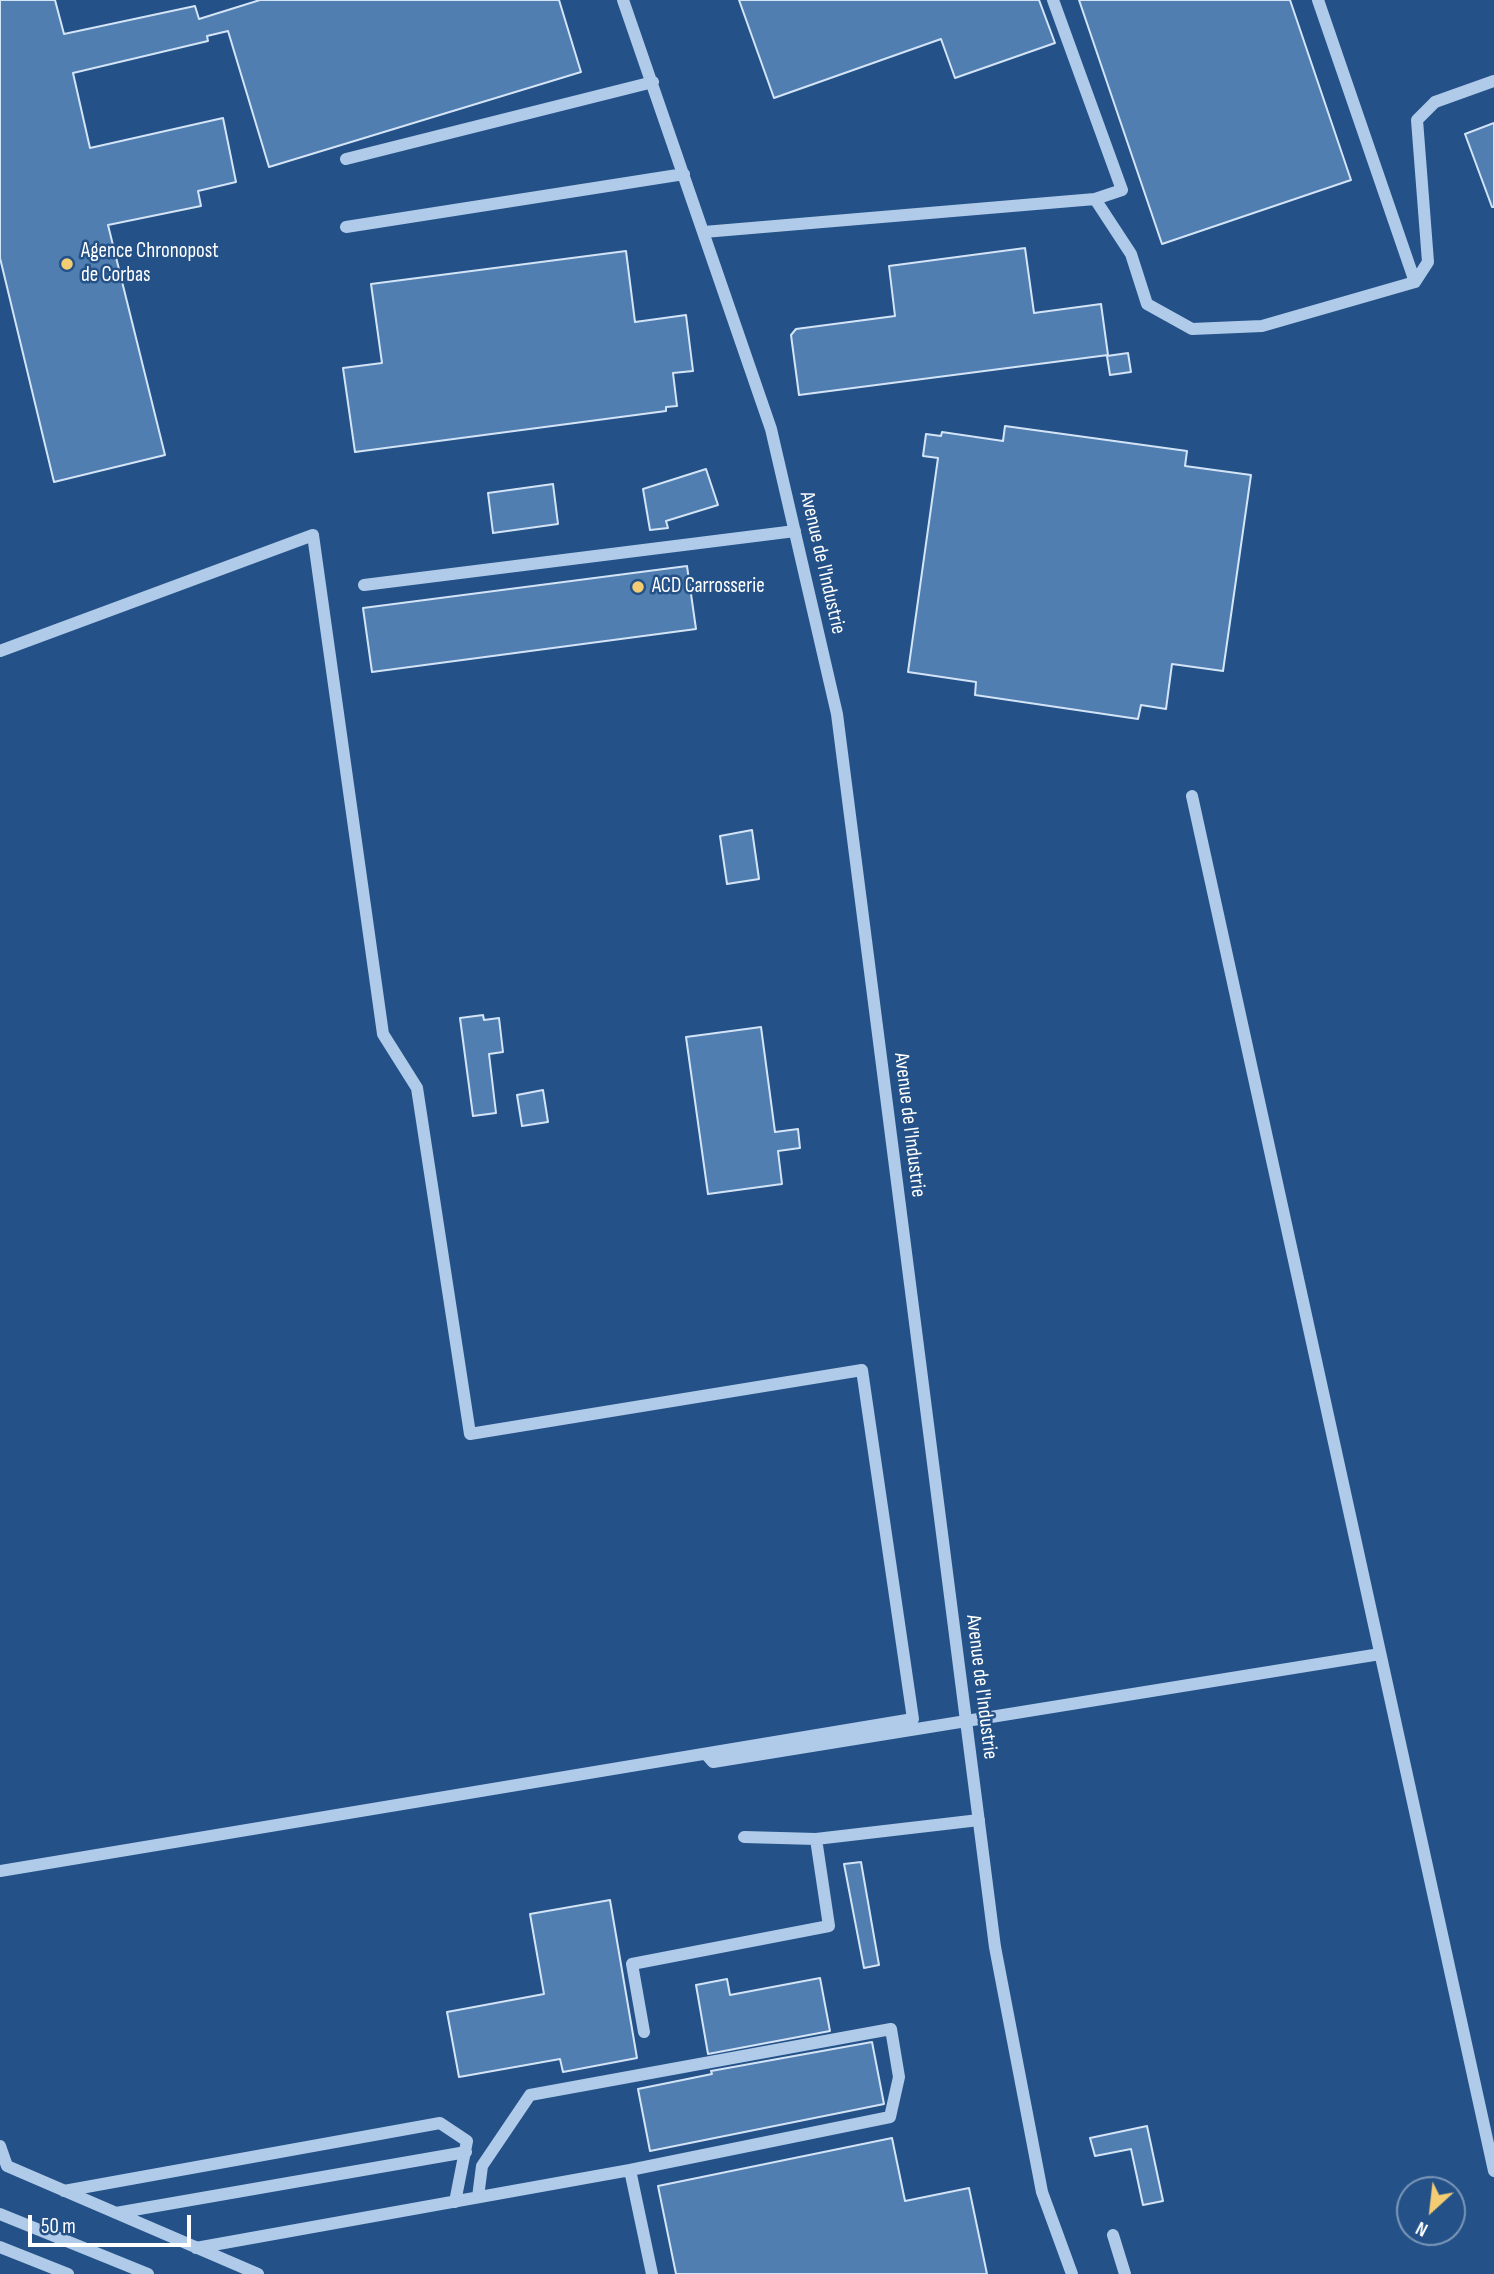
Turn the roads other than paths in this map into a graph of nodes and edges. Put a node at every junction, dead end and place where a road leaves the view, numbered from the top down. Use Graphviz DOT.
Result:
graph roads {
  1 [pos="623,0"];
  2 [pos="1053,0"];
  3 [pos="1318,0"];
  4 [pos="1494,81"];
  5 [pos="653,82"];
  6 [pos="346,159"];
  7 [pos="684,174"];
  8 [pos="1094,199"];
  9 [pos="346,227"];
  10 [pos="704,232"];
  11 [pos="1415,282"];
  12 [pos="795,531"];
  13 [pos="364,585"];
  14 [pos="0,651"];
  15 [pos="1192,796"];
  16 [pos="1380,1654"];
  17 [pos="706,1754"];
  18 [pos="979,1820"];
  19 [pos="744,1837"];
  20 [pos="816,1839"];
  21 [pos="0,1871"];
  22 [pos="645,2032"];
  23 [pos="0,2146"];
  24 [pos="466,2152"];
  25 [pos="630,2171"];
  26 [pos="1494,2171"];
  27 [pos="64,2191"];
  28 [pos="478,2197"];
  29 [pos="455,2202"];
  30 [pos="116,2213"];
  31 [pos="0,2214"];
  32 [pos="1113,2235"];
  33 [pos="0,2247"];
  34 [pos="196,2248"];
  35 [pos="68,2274"];
  36 [pos="148,2274"];
  37 [pos="258,2274"];
  38 [pos="652,2274"];
  39 [pos="1072,2274"];
  40 [pos="1125,2274"];
  1 -- 5 [label="street, Avenue de l'Industrie"];
  2 -- 8 [label="street"];
  3 -- 11 [label="street"];
  4 -- 11 [label="street"];
  5 -- 6 [label="street"];
  5 -- 7 [label="street, Avenue de l'Industrie"];
  7 -- 9 [label="street"];
  7 -- 10 [label="street, Avenue de l'Industrie"];
  8 -- 10 [label="street"];
  8 -- 11 [label="street"];
  10 -- 12 [label="street, Avenue de l'Industrie"];
  12 -- 13 [label="street"];
  12 -- 18 [label="street, Avenue de l'Industrie"];
  14 -- 17 [label="street"];
  15 -- 16 [label="street"];
  16 -- 17 [label="street"];
  16 -- 26 [label="street"];
  17 -- 21 [label="street"];
  18 -- 20 [label="street"];
  18 -- 39 [label="street, Avenue de l'Industrie"];
  19 -- 20 [label="street"];
  20 -- 22 [label="street"];
  23 -- 27 [label="street"];
  24 -- 27 [label="street"];
  24 -- 29 [label="street"];
  24 -- 30 [label="street"];
  25 -- 28 [label="street"];
  25 -- 28 [label="street"];
  25 -- 38 [label="street"];
  27 -- 30 [label="street"];
  28 -- 29 [label="street"];
  29 -- 34 [label="street"];
  30 -- 34 [label="street"];
  31 -- 36 [label="street"];
  32 -- 40 [label="street"];
  33 -- 35 [label="street"];
  34 -- 37 [label="street"];
}
